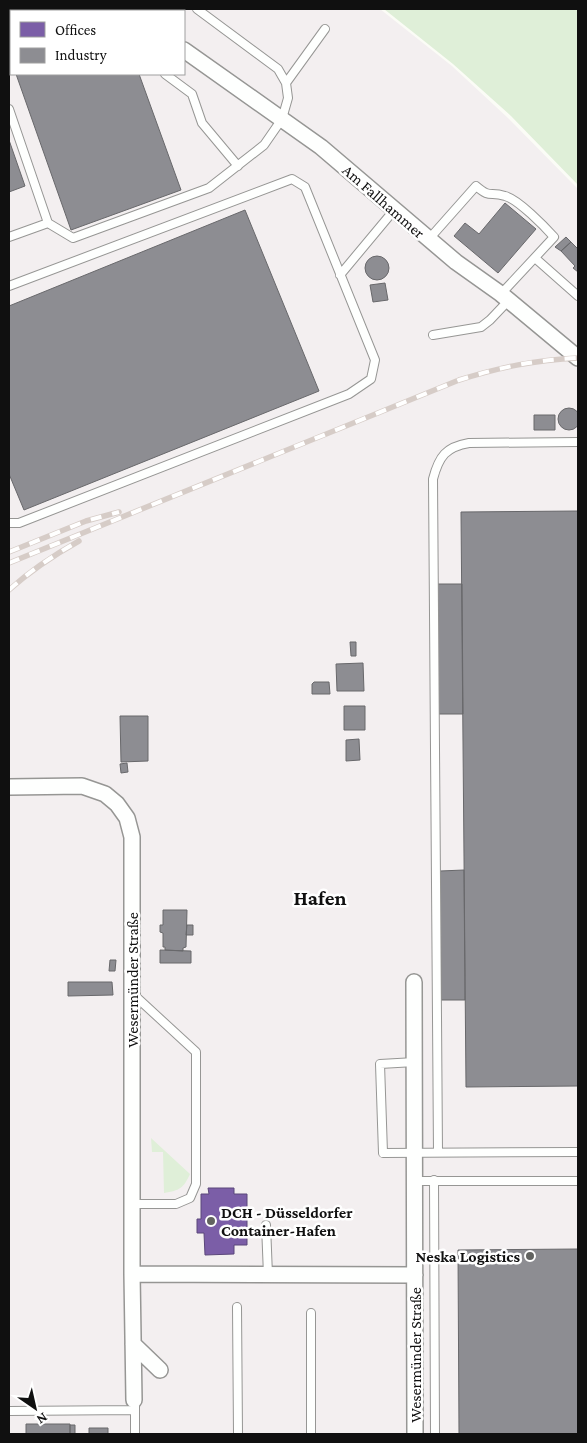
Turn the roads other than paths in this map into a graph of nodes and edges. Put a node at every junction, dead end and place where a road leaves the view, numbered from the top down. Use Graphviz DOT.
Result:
graph roads {
  1 [pos="197,9"];
  2 [pos="325,29"];
  3 [pos="185,51"];
  4 [pos="166,75"];
  5 [pos="286,83"];
  6 [pos="9,109"];
  7 [pos="282,119"];
  8 [pos="238,166"];
  9 [pos="394,209"];
  10 [pos="48,223"];
  11 [pos="9,236"];
  12 [pos="429,239"];
  13 [pos="535,258"];
  14 [pos="340,275"];
  15 [pos="9,286"];
  16 [pos="578,296"];
  17 [pos="505,297"];
  18 [pos="432,335"];
  19 [pos="578,358"];
  20 [pos="578,442"];
  21 [pos="9,523"];
  22 [pos="9,787"];
  23 [pos="414,982"];
  24 [pos="132,993"];
  25 [pos="415,1062"];
  26 [pos="415,1152"];
  27 [pos="438,1152"];
  28 [pos="578,1152"];
  29 [pos="434,1180"];
  30 [pos="415,1181"];
  31 [pos="578,1181"];
  32 [pos="132,1204"];
  33 [pos="266,1225"];
  34 [pos="132,1274"];
  35 [pos="268,1275"];
  36 [pos="415,1275"];
  37 [pos="237,1307"];
  38 [pos="311,1313"];
  39 [pos="133,1344"];
  40 [pos="160,1370"];
  41 [pos="135,1405"];
  42 [pos="9,1411"];
  43 [pos="136,1434"];
  44 [pos="238,1434"];
  45 [pos="311,1434"];
  46 [pos="415,1434"];
  47 [pos="435,1434"];
  1 -- 5 [label="lane"];
  2 -- 5 [label="lane"];
  3 -- 7 [label="street, Am Fallhammer"];
  4 -- 8 [label="lane"];
  5 -- 7 [label="lane"];
  6 -- 10 [label="lane"];
  7 -- 8 [label="lane"];
  7 -- 9 [label="street, Am Fallhammer"];
  8 -- 10 [label="lane"];
  9 -- 12 [label="street, Am Fallhammer"];
  9 -- 14 [label="lane"];
  10 -- 11 [label="lane"];
  12 -- 13 [label="lane"];
  12 -- 17 [label="street, Am Fallhammer"];
  13 -- 16 [label="lane"];
  13 -- 17 [label="lane"];
  14 -- 15 [label="lane"];
  14 -- 21 [label="lane"];
  17 -- 18 [label="lane"];
  17 -- 19 [label="street, Am Fallhammer"];
  20 -- 27 [label="lane"];
  22 -- 24 [label="street, Wesermünder Straße"];
  23 -- 25 [label="street, Wesermünder Straße"];
  24 -- 32 [label="street, Wesermünder Straße"];
  24 -- 32 [label="lane"];
  25 -- 26 [label="street, Wesermünder Straße"];
  25 -- 26 [label="lane"];
  26 -- 27 [label="lane"];
  26 -- 30 [label="street, Wesermünder Straße"];
  27 -- 28 [label="lane"];
  29 -- 30 [label="lane"];
  29 -- 31 [label="lane"];
  29 -- 47 [label="lane"];
  30 -- 36 [label="street, Wesermünder Straße"];
  32 -- 34 [label="street, Wesermünder Straße"];
  33 -- 35 [label="lane"];
  34 -- 35 [label="street, Wesermünder Straße"];
  34 -- 39 [label="street, Wesermünder Straße"];
  35 -- 36 [label="street, Wesermünder Straße"];
  36 -- 46 [label="street, Wesermünder Straße"];
  37 -- 44 [label="lane"];
  38 -- 45 [label="lane"];
  39 -- 40 [label="street"];
  39 -- 41 [label="street, Wesermünder Straße"];
  41 -- 42 [label="lane"];
  41 -- 43 [label="lane"];
}
